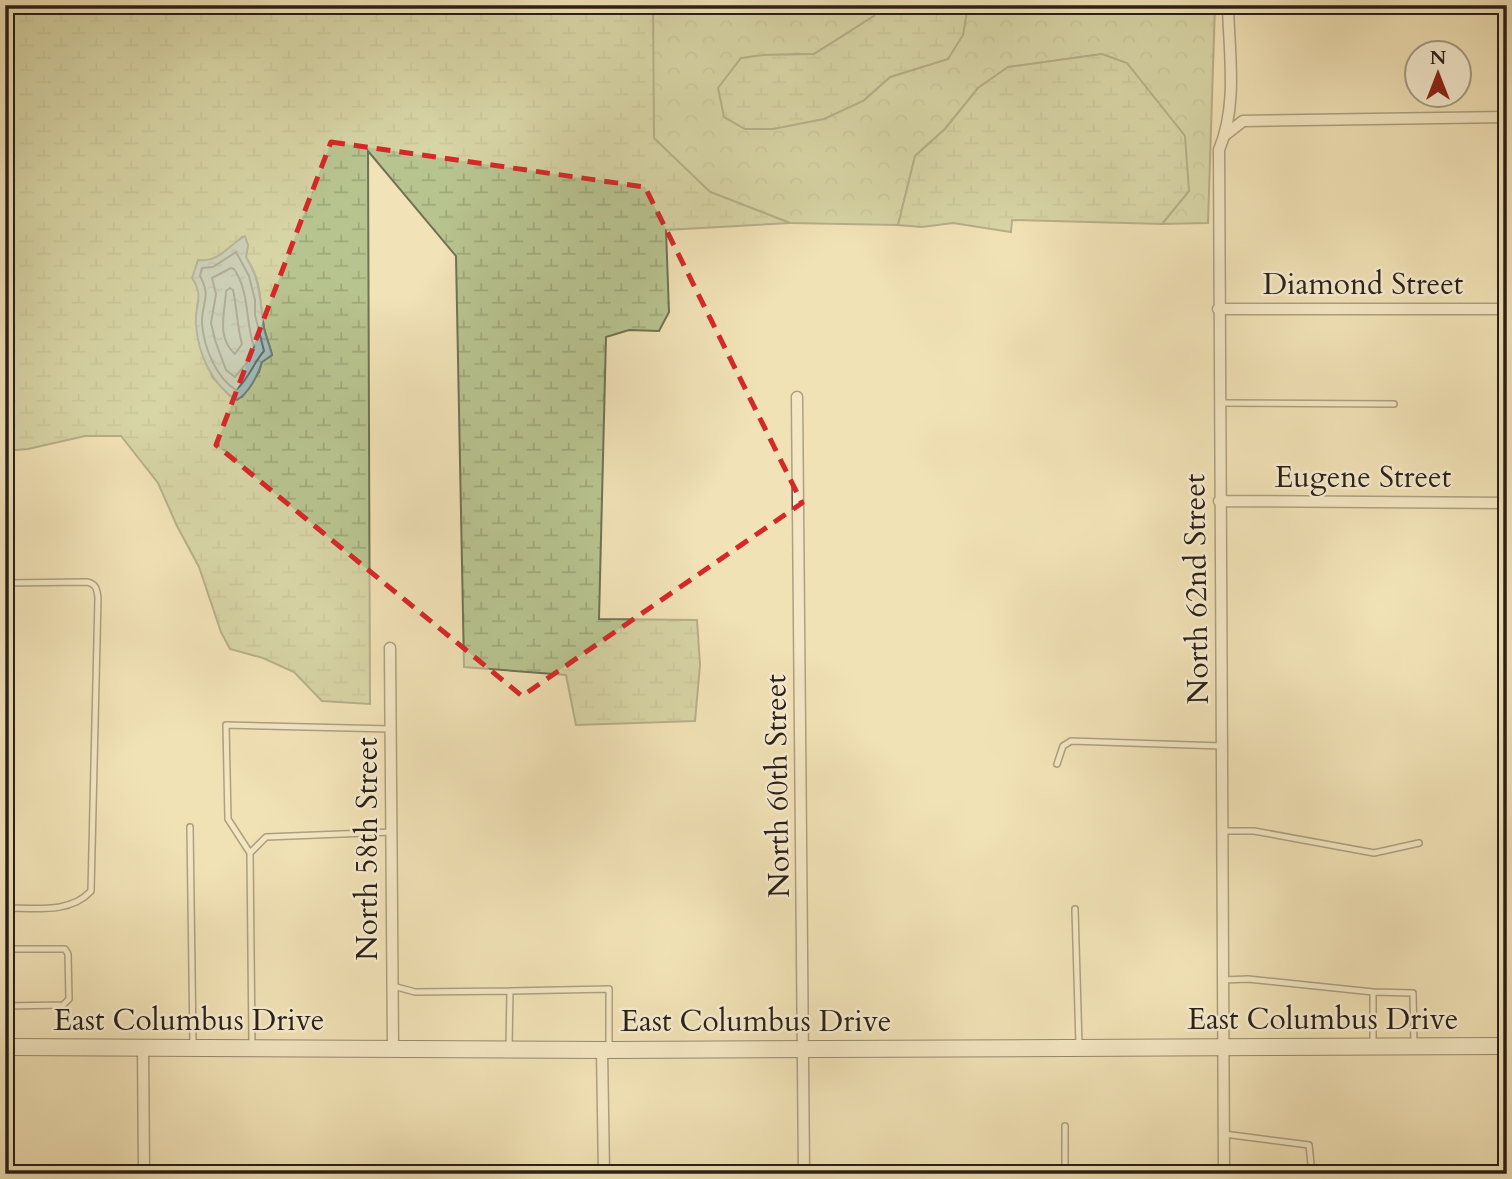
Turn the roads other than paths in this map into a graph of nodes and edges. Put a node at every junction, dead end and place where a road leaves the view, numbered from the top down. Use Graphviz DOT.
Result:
graph roads {
  1 [pos="1228,5"];
  2 [pos="1507,117"];
  3 [pos="1225,135"];
  4 [pos="1218,309"];
  5 [pos="1507,309"];
  6 [pos="797,397"];
  7 [pos="1219,404"];
  8 [pos="1394,404"];
  9 [pos="1219,500"];
  10 [pos="1507,503"];
  11 [pos="5,583"];
  12 [pos="390,648"];
  13 [pos="391,729"];
  14 [pos="1222,746"];
  15 [pos="1057,764"];
  16 [pos="190,827"];
  17 [pos="1222,831"];
  18 [pos="392,832"];
  19 [pos="1419,843"];
  20 [pos="250,853"];
  21 [pos="5,908"];
  22 [pos="1075,909"];
  23 [pos="5,949"];
  24 [pos="1224,980"];
  25 [pos="393,986"];
  26 [pos="510,991"];
  27 [pos="1373,992"];
  28 [pos="5,1006"];
  29 [pos="1507,1046"];
  30 [pos="5,1047"];
  31 [pos="143,1047"];
  32 [pos="193,1047"];
  33 [pos="1373,1047"];
  34 [pos="1414,1047"];
  35 [pos="252,1048"];
  36 [pos="1079,1048"];
  37 [pos="1224,1048"];
  38 [pos="393,1049"];
  39 [pos="805,1049"];
  40 [pos="509,1050"];
  41 [pos="606,1051"];
  42 [pos="1065,1126"];
  43 [pos="1224,1134"];
  44 [pos="1507,1171"];
  45 [pos="144,1174"];
  46 [pos="604,1174"];
  47 [pos="804,1174"];
  48 [pos="1065,1174"];
  49 [pos="1224,1174"];
  50 [pos="1312,1174"];
  51 [pos="1498,1174"];
  1 -- 3 [label="street, North 62nd Street"];
  2 -- 3 [label="street"];
  3 -- 4 [label="street, North 62nd Street"];
  4 -- 5 [label="street, Diamond Street"];
  4 -- 7 [label="street, North 62nd Street"];
  6 -- 39 [label="street, North 60th Street"];
  7 -- 8 [label="lane"];
  7 -- 9 [label="street, North 62nd Street"];
  9 -- 10 [label="street, Eugene Street"];
  9 -- 14 [label="street, North 62nd Street"];
  11 -- 21 [label="lane"];
  12 -- 13 [label="street, North 58th Street"];
  13 -- 18 [label="street, North 58th Street"];
  13 -- 20 [label="lane"];
  14 -- 15 [label="lane"];
  14 -- 17 [label="street, North 62nd Street"];
  16 -- 32 [label="lane"];
  17 -- 19 [label="lane"];
  17 -- 24 [label="street, North 62nd Street"];
  18 -- 20 [label="lane"];
  18 -- 25 [label="street, North 58th Street"];
  20 -- 35 [label="lane"];
  22 -- 36 [label="lane"];
  23 -- 28 [label="lane"];
  24 -- 27 [label="lane"];
  24 -- 37 [label="street, North 62nd Street"];
  25 -- 26 [label="lane"];
  25 -- 38 [label="street, North 58th Street"];
  26 -- 40 [label="lane"];
  26 -- 41 [label="lane"];
  27 -- 33 [label="lane"];
  27 -- 34 [label="lane"];
  29 -- 34 [label="main road, East Columbus Drive"];
  30 -- 31 [label="main road, East Columbus Drive"];
  31 -- 32 [label="main road, East Columbus Drive"];
  31 -- 45 [label="street"];
  32 -- 35 [label="main road, East Columbus Drive"];
  33 -- 34 [label="main road, East Columbus Drive"];
  33 -- 37 [label="main road, East Columbus Drive"];
  35 -- 38 [label="main road, East Columbus Drive"];
  36 -- 37 [label="main road, East Columbus Drive"];
  36 -- 39 [label="main road, East Columbus Drive"];
  37 -- 43 [label="street, North 62nd Street"];
  38 -- 40 [label="main road, East Columbus Drive"];
  39 -- 41 [label="main road, East Columbus Drive"];
  39 -- 47 [label="street, North 60th Street"];
  40 -- 41 [label="main road, East Columbus Drive"];
  41 -- 46 [label="street"];
  42 -- 48 [label="lane"];
  43 -- 49 [label="street, North 62nd Street"];
  43 -- 50 [label="lane"];
  44 -- 51 [label="street"];
}
